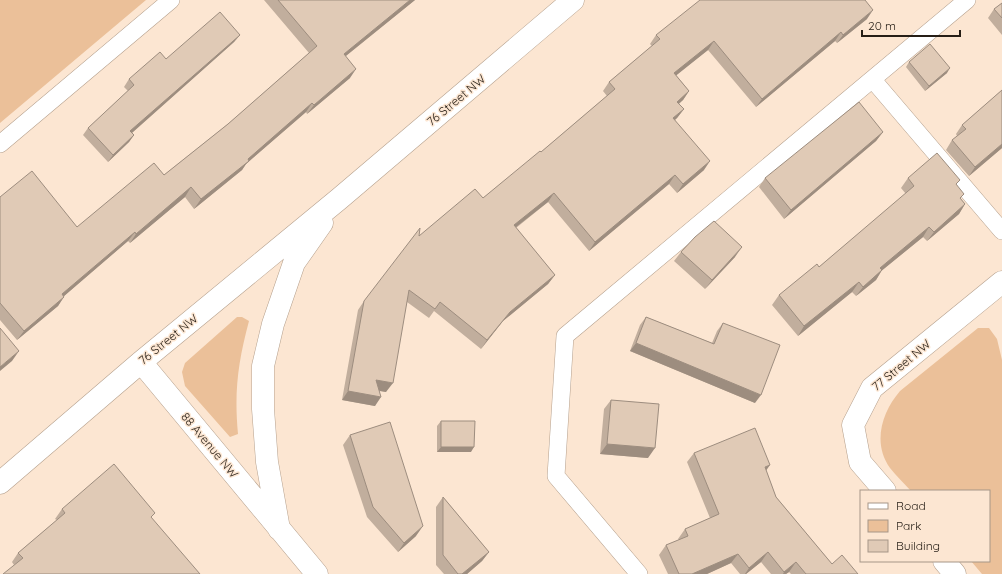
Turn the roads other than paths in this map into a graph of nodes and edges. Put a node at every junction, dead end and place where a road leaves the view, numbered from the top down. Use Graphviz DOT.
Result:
graph roads {
  1 [pos="171,0"];
  2 [pos="573,0"];
  3 [pos="967,0"];
  4 [pos="873,80"];
  5 [pos="0,144"];
  6 [pos="339,199"];
  7 [pos="1002,231"];
  8 [pos="1002,282"];
  9 [pos="141,362"];
  10 [pos="0,483"];
  11 [pos="883,490"];
  12 [pos="279,529"];
  13 [pos="945,562"];
  14 [pos="317,574"];
  15 [pos="639,574"];
  16 [pos="955,574"];
  1 -- 5 [label="lane"];
  2 -- 6 [label="street, 76 Street NW"];
  3 -- 4 [label="lane"];
  4 -- 7 [label="lane"];
  4 -- 15 [label="lane"];
  6 -- 9 [label="street, 76 Street NW"];
  6 -- 12 [label="street, 76 Street NW"];
  8 -- 11 [label="street, 77 Street NW"];
  9 -- 10 [label="street, 76 Street NW"];
  9 -- 12 [label="street, 88 Avenue NW"];
  12 -- 14 [label="street, 88 Avenue NW"];
  13 -- 16 [label="street"];
}
